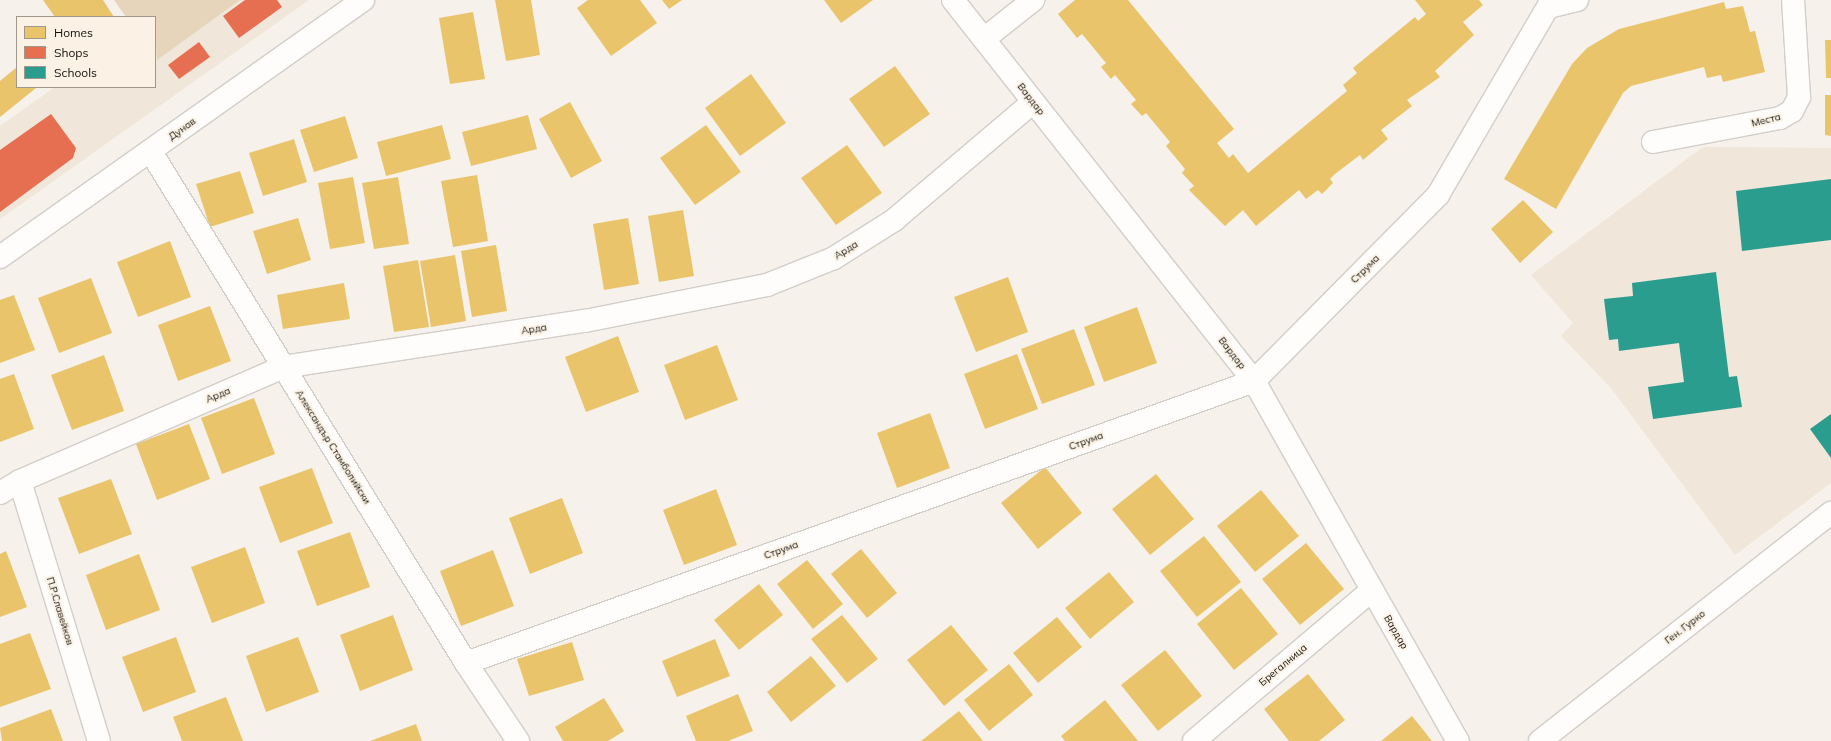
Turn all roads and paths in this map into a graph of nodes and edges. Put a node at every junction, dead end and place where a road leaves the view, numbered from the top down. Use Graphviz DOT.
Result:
graph roads {
  1 [pos="363,0"];
  2 [pos="953,0"];
  3 [pos="1033,0"];
  4 [pos="1577,0"];
  5 [pos="1793,0"];
  6 [pos="1550,3"];
  7 [pos="984,39"];
  8 [pos="1033,102"];
  9 [pos="1653,142"];
  10 [pos="151,152"];
  11 [pos="0,257"];
  12 [pos="283,367"];
  13 [pos="1254,381"];
  14 [pos="20,481"];
  15 [pos="0,494"];
  16 [pos="1831,513"];
  17 [pos="1372,590"];
  18 [pos="466,663"];
  19 [pos="100,741"];
  20 [pos="518,741"];
  21 [pos="1194,741"];
  22 [pos="1458,741"];
  23 [pos="1540,741"];
  1 -- 10 [label="street, Дунав"];
  2 -- 7 [label="street, Вардар"];
  3 -- 7 [label="street"];
  4 -- 6 [label="street, Струма"];
  5 -- 9 [label="street, Места"];
  6 -- 13 [label="street, Струма"];
  7 -- 8 [label="street, Вардар"];
  8 -- 12 [label="street, Арда"];
  8 -- 13 [label="street, Вардар"];
  10 -- 11 [label="street, Дунав"];
  10 -- 12 [label="street, Александър Стамболийски"];
  12 -- 14 [label="street, Арда"];
  12 -- 18 [label="street, Александър Стамболийски"];
  13 -- 17 [label="street, Вардар"];
  13 -- 18 [label="street, Струма"];
  14 -- 15 [label="street, Арда"];
  14 -- 19 [label="street, П.Р.Славейков"];
  16 -- 23 [label="street, Ген. Гурко"];
  17 -- 21 [label="street, Брегалница"];
  17 -- 22 [label="street, Вардар"];
  18 -- 20 [label="street, Александър Стамболийски"];
}
